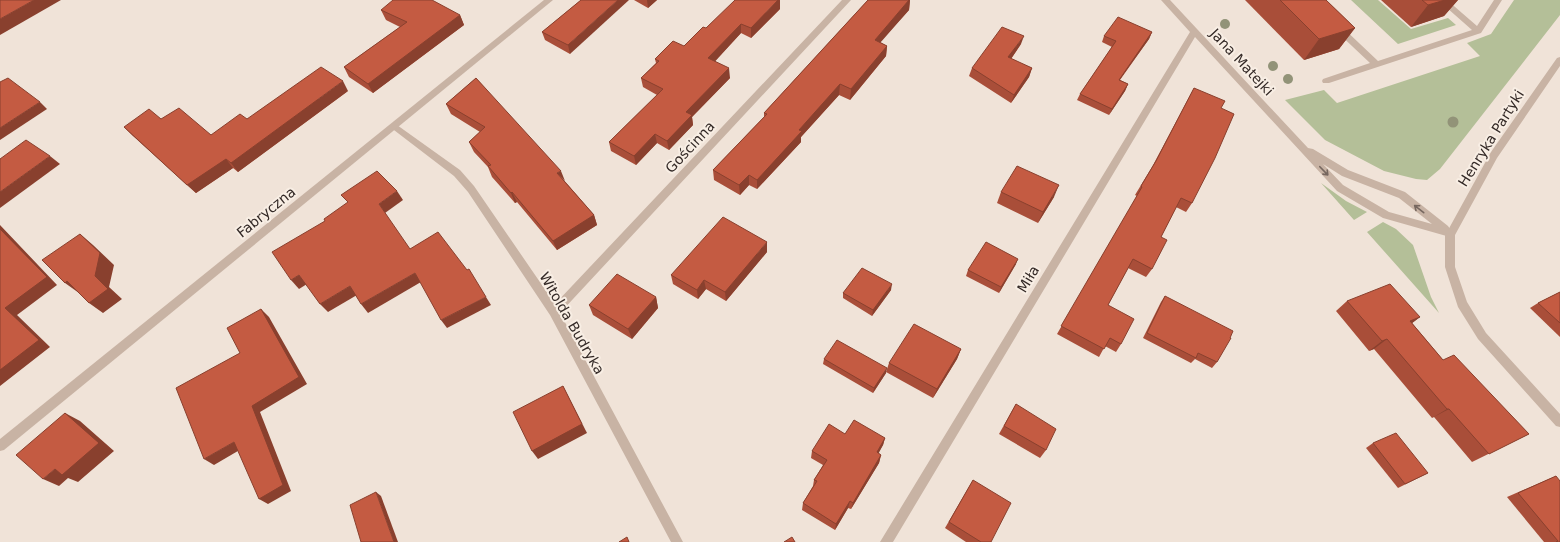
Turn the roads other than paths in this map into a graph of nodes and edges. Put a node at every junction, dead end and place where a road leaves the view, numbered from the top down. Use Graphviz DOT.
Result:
graph roads {
  1 [pos="549,0"];
  2 [pos="847,0"];
  3 [pos="1165,0"];
  4 [pos="1442,0"];
  5 [pos="1498,0"];
  6 [pos="1332,21"];
  7 [pos="1194,31"];
  8 [pos="1478,31"];
  9 [pos="1560,60"];
  10 [pos="1376,64"];
  11 [pos="1326,81"];
  12 [pos="394,127"];
  13 [pos="1297,143"];
  14 [pos="1450,233"];
  15 [pos="554,312"];
  16 [pos="1560,422"];
  17 [pos="0,446"];
  18 [pos="677,542"];
  19 [pos="886,542"];
  1 -- 12 [label="street, Fabryczna"];
  2 -- 15 [label="street, Gościnna"];
  3 -- 7 [label="street, Jana Matejki"];
  4 -- 8 [label="street"];
  5 -- 8 [label="street"];
  6 -- 10 [label="street"];
  7 -- 13 [label="street, Jana Matejki"];
  7 -- 19 [label="street, Miła"];
  8 -- 10 [label="street"];
  9 -- 14 [label="street, Henryka Partyki"];
  10 -- 11 [label="street"];
  12 -- 15 [label="street, Witolda Budryka"];
  12 -- 17 [label="street, Fabryczna"];
  14 -- 13 [label="street, Jana Matejki, one-way"];
  13 -- 14 [label="street, Jana Matejki, one-way"];
  14 -- 16 [label="street"];
  15 -- 18 [label="street, Witolda Budryka"];
}
